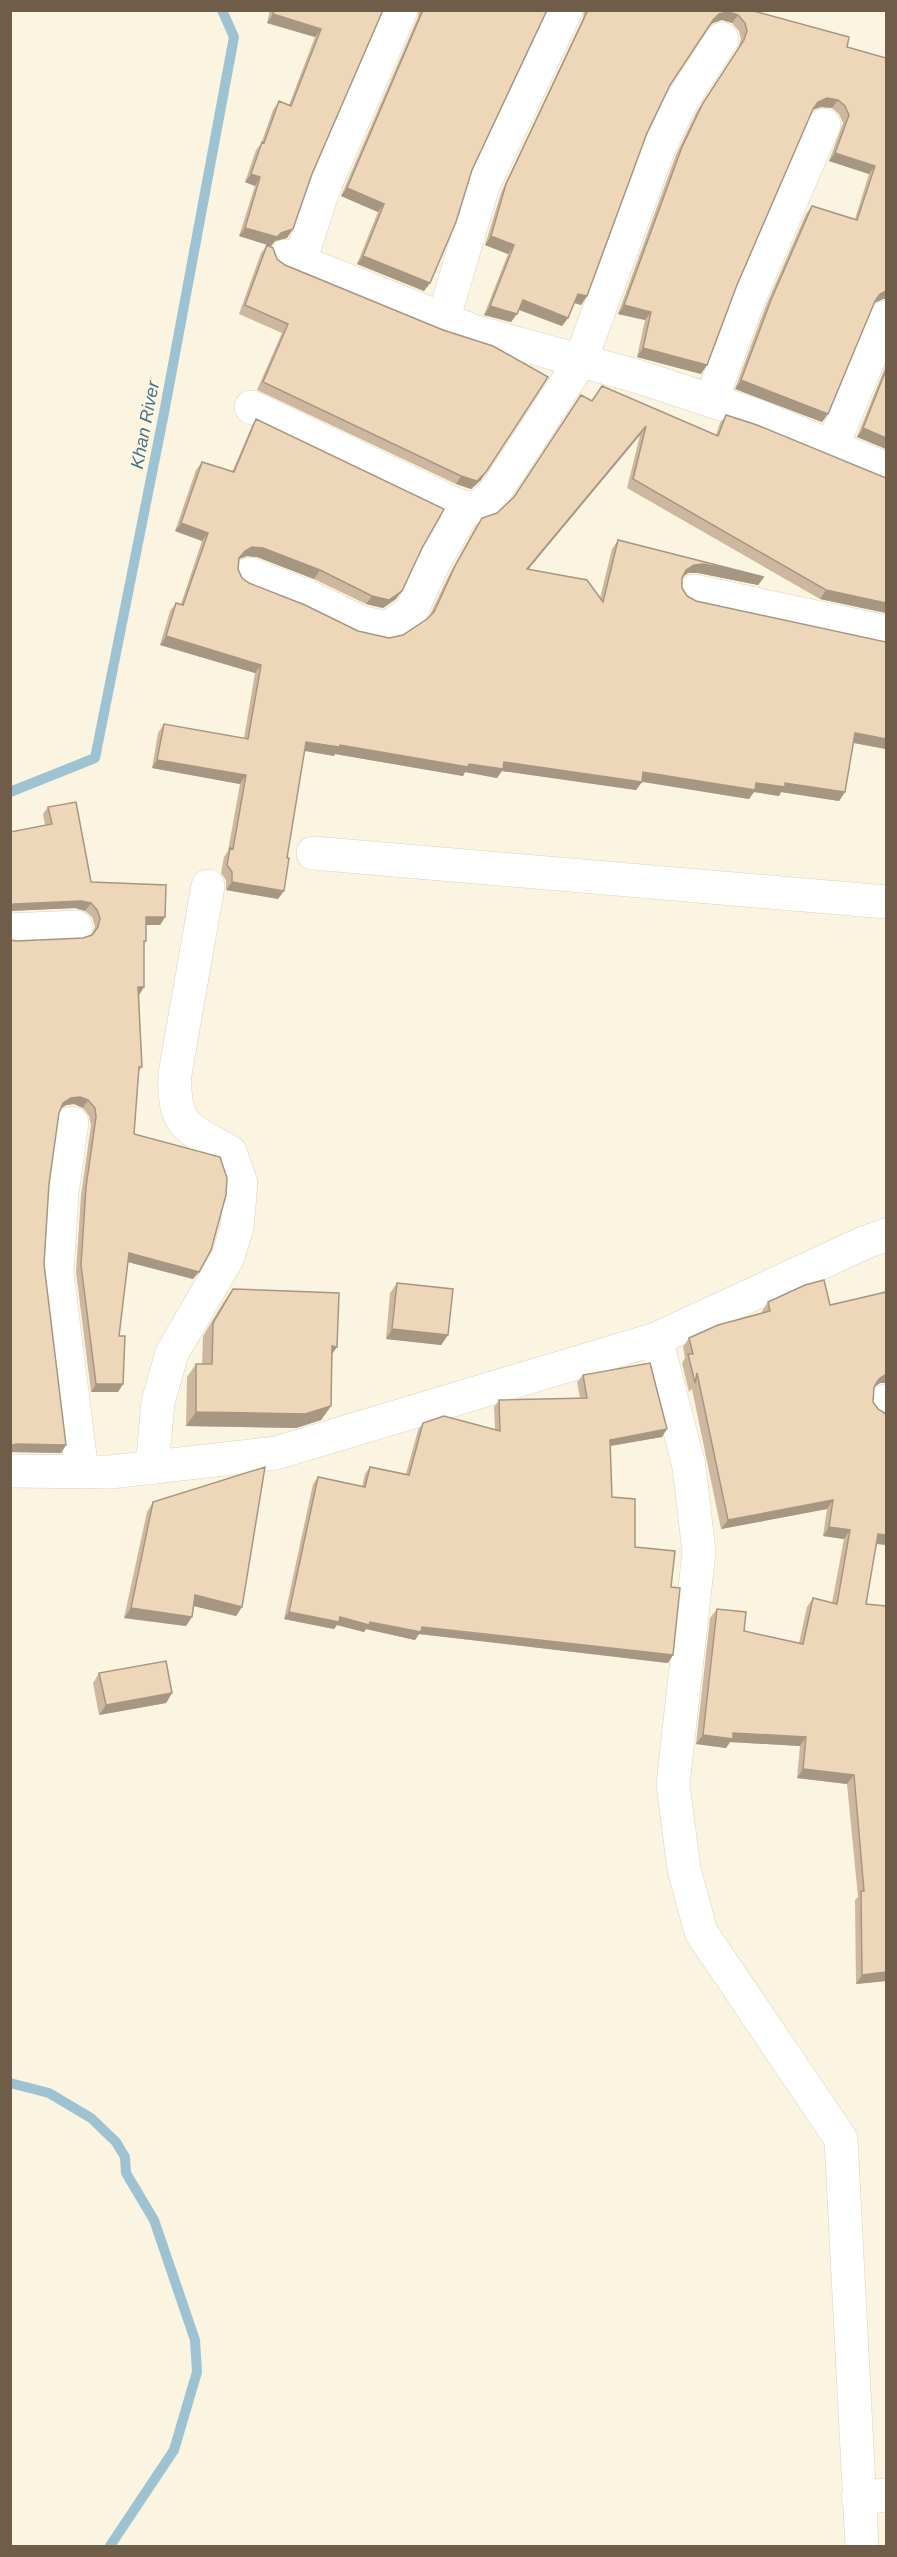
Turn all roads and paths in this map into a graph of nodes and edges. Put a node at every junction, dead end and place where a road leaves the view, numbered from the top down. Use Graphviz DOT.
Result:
graph roads {
  1 [pos="401,10"];
  2 [pos="566,10"];
  3 [pos="722,39"];
  4 [pos="824,125"];
  5 [pos="886,317"];
  6 [pos="443,320"];
  7 [pos="580,362"];
  8 [pos="711,401"];
  9 [pos="251,408"];
  10 [pos="832,447"];
  11 [pos="886,469"];
  12 [pos="465,508"];
  13 [pos="250,574"];
  14 [pos="694,591"];
  15 [pos="886,632"];
  16 [pos="314,853"];
  17 [pos="208,886"];
  18 [pos="886,902"];
  19 [pos="76,927"];
  20 [pos="10,930"];
  21 [pos="72,1123"];
  22 [pos="886,1235"];
  23 [pos="656,1339"];
  24 [pos="152,1468"];
  25 [pos="10,1471"];
  26 [pos="82,1472"];
  27 [pos="872,2497"];
  28 [pos="862,2547"];
  1 -- 6 [label="street"];
  2 -- 6 [label="street"];
  3 -- 7 [label="street"];
  4 -- 8 [label="street"];
  5 -- 10 [label="street"];
  6 -- 7 [label="street"];
  7 -- 8 [label="street"];
  7 -- 12 [label="street"];
  8 -- 10 [label="street"];
  9 -- 12 [label="street"];
  10 -- 11 [label="street"];
  12 -- 13 [label="street"];
  14 -- 15 [label="street"];
  16 -- 18 [label="street"];
  17 -- 24 [label="street"];
  19 -- 20 [label="street"];
  21 -- 26 [label="street"];
  22 -- 23 [label="street"];
  23 -- 24 [label="street"];
  23 -- 27 [label="street"];
  24 -- 26 [label="street"];
  25 -- 26 [label="street"];
  27 -- 28 [label="street"];
}
